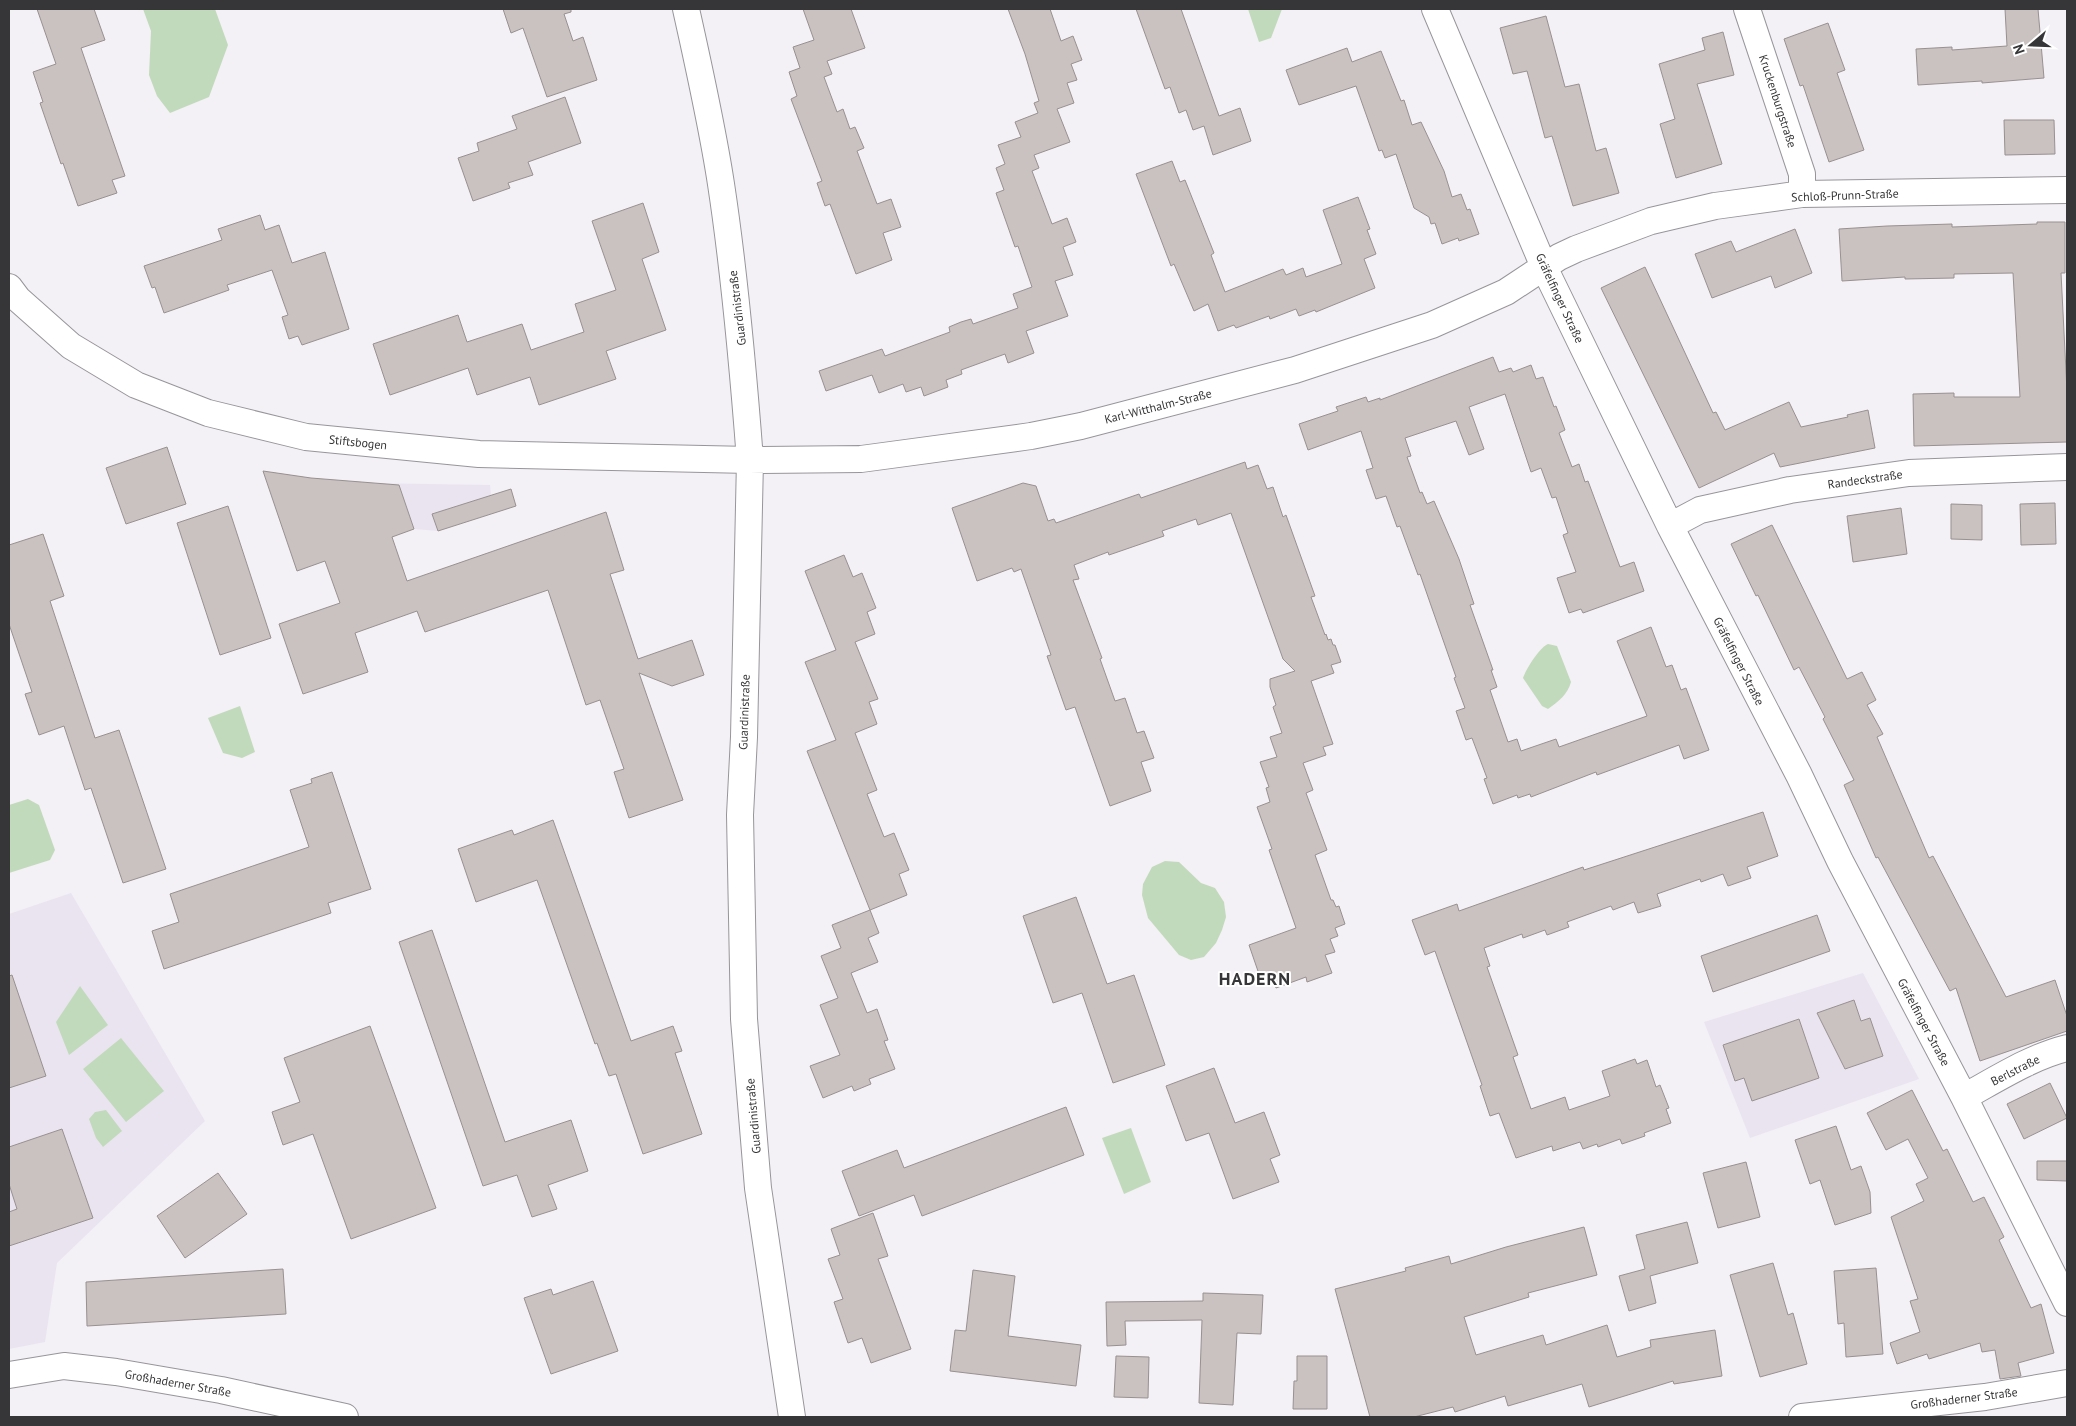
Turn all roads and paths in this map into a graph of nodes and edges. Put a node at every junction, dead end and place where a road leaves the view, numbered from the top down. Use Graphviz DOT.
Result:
graph roads {
  1 [pos="686,9"];
  2 [pos="1435,9"];
  3 [pos="1747,9"];
  4 [pos="2067,190"];
  5 [pos="1802,194"];
  6 [pos="1544,267"];
  7 [pos="9,287"];
  8 [pos="750,460"];
  9 [pos="2067,467"];
  10 [pos="1670,526"];
  11 [pos="2067,1048"];
  12 [pos="1964,1097"];
  13 [pos="2067,1303"];
  14 [pos="9,1375"];
  15 [pos="2067,1383"];
  16 [pos="346,1417"];
  17 [pos="792,1417"];
  18 [pos="1802,1417"];
  1 -- 8 [label="street, Guardinistraße"];
  2 -- 6 [label="street, Gräfelfinger Straße"];
  3 -- 5 [label="street, Kruckenburgstraße"];
  4 -- 5 [label="street, Schloß-Prunn-Straße"];
  5 -- 6 [label="street, Schloß-Prunn-Straße"];
  6 -- 8 [label="street, Karl-Witthalm-Straße"];
  6 -- 10 [label="street, Gräfelfinger Straße"];
  7 -- 8 [label="street, Stiftsbogen"];
  8 -- 17 [label="street, Guardinistraße"];
  9 -- 10 [label="street, Randeckstraße"];
  10 -- 12 [label="street, Gräfelfinger Straße"];
  11 -- 12 [label="street, Berlstraße"];
  12 -- 13 [label="street, Gräfelfinger Straße"];
  14 -- 16 [label="street, Großhaderner Straße"];
  15 -- 18 [label="street, Großhaderner Straße"];
}
